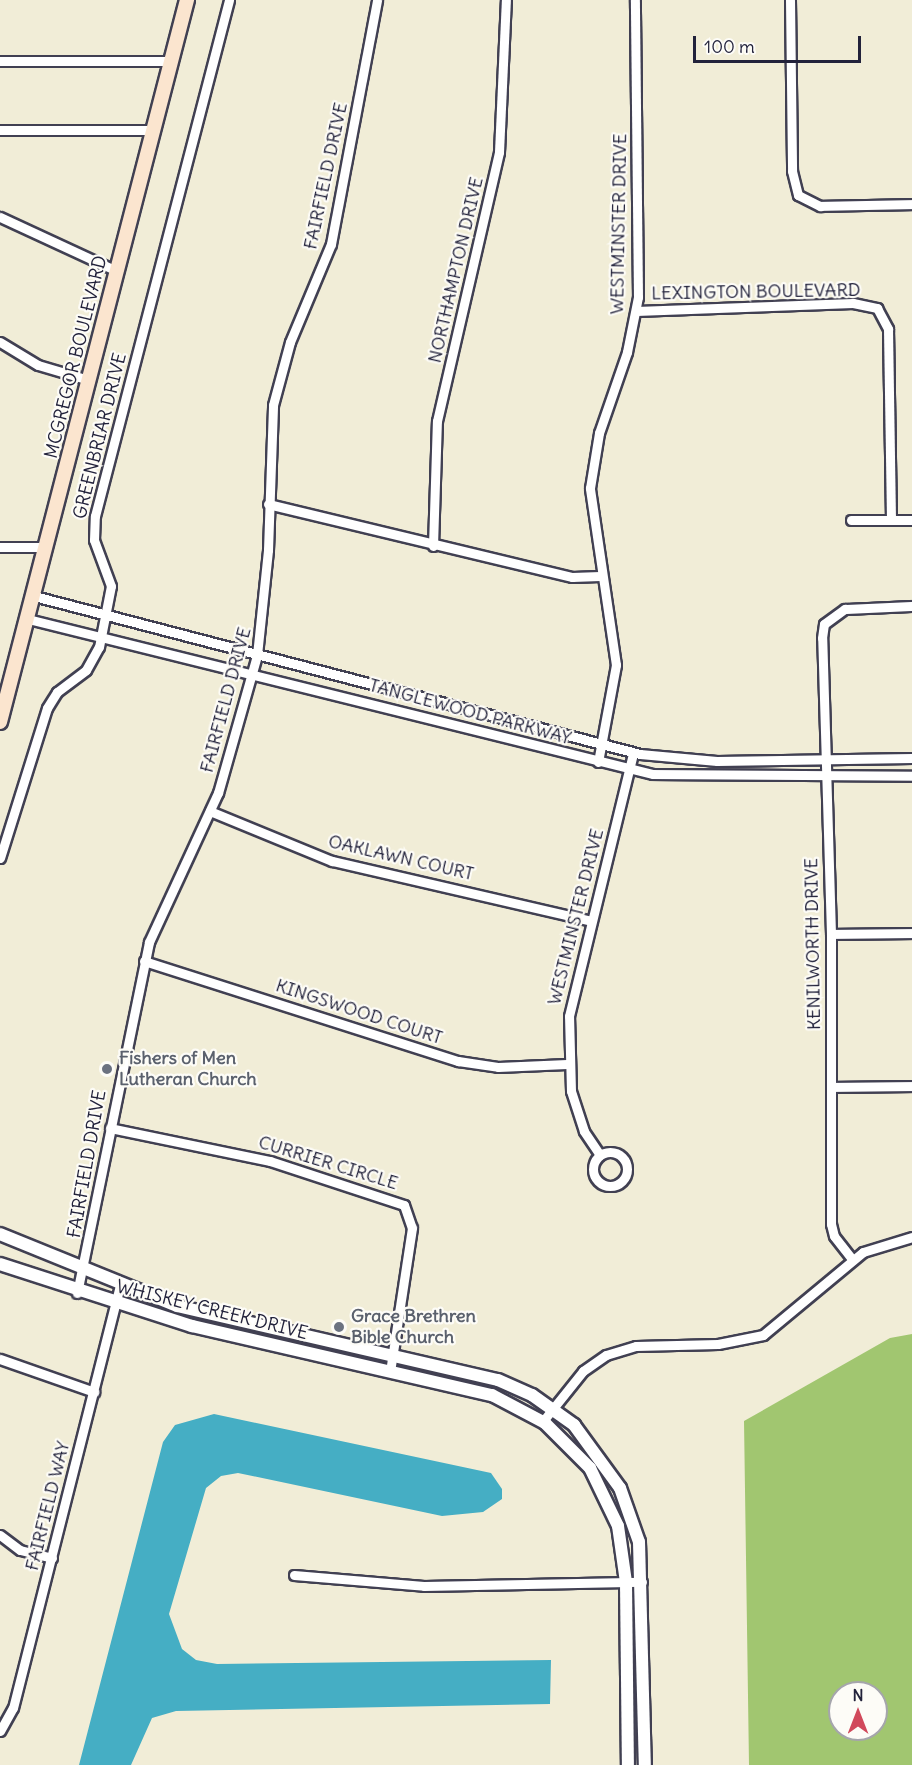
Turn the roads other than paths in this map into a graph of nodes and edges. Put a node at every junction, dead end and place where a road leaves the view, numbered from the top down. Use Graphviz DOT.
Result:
graph roads {
  1 [pos="187,0"];
  2 [pos="229,0"];
  3 [pos="377,0"];
  4 [pos="506,0"];
  5 [pos="635,0"];
  6 [pos="790,0"];
  7 [pos="0,61"];
  8 [pos="171,61"];
  9 [pos="0,130"];
  10 [pos="153,130"];
  11 [pos="912,204"];
  12 [pos="0,217"];
  13 [pos="117,271"];
  14 [pos="636,311"];
  15 [pos="0,342"];
  16 [pos="89,380"];
  17 [pos="268,504"];
  18 [pos="891,519"];
  19 [pos="851,520"];
  20 [pos="912,520"];
  21 [pos="433,546"];
  22 [pos="0,547"];
  23 [pos="46,547"];
  24 [pos="600,576"];
  25 [pos="34,596"];
  26 [pos="912,606"];
  27 [pos="105,615"];
  28 [pos="28,619"];
  29 [pos="101,634"];
  30 [pos="258,655"];
  31 [pos="252,674"];
  32 [pos="0,722"];
  33 [pos="602,745"];
  34 [pos="633,753"];
  35 [pos="912,758"];
  36 [pos="825,759"];
  37 [pos="598,762"];
  38 [pos="630,769"];
  39 [pos="912,776"];
  40 [pos="824,777"];
  41 [pos="210,811"];
  42 [pos="0,858"];
  43 [pos="591,921"];
  44 [pos="912,933"];
  45 [pos="831,934"];
  46 [pos="144,961"];
  47 [pos="567,1064"];
  48 [pos="912,1086"];
  49 [pos="832,1087"];
  50 [pos="110,1128"];
  51 [pos="600,1155"];
  52 [pos="0,1234"];
  53 [pos="912,1237"];
  54 [pos="852,1259"];
  55 [pos="0,1264"];
  56 [pos="84,1270"];
  57 [pos="120,1285"];
  58 [pos="77,1293"];
  59 [pos="116,1304"];
  60 [pos="392,1355"];
  61 [pos="0,1359"];
  62 [pos="390,1371"];
  63 [pos="94,1392"];
  64 [pos="552,1408"];
  65 [pos="543,1421"];
  66 [pos="0,1535"];
  67 [pos="52,1558"];
  68 [pos="294,1575"];
  69 [pos="626,1582"];
  70 [pos="642,1582"];
  71 [pos="0,1731"];
  72 [pos="628,1765"];
  73 [pos="645,1765"];
  1 -- 8 [label="main road, MCGREGOR BOULEVARD"];
  2 -- 27 [label="street, GREENBRIAR DRIVE"];
  3 -- 17 [label="street, FAIRFIELD DRIVE"];
  4 -- 21 [label="street, NORTHAMPTON DRIVE"];
  5 -- 14 [label="street, WESTMINSTER DRIVE"];
  6 -- 11 [label="street"];
  7 -- 8 [label="street"];
  8 -- 10 [label="main road, MCGREGOR BOULEVARD"];
  9 -- 10 [label="street"];
  10 -- 13 [label="main road, MCGREGOR BOULEVARD"];
  12 -- 13 [label="street"];
  13 -- 16 [label="main road, MCGREGOR BOULEVARD"];
  14 -- 18 [label="street, LEXINGTON BOULEVARD"];
  14 -- 24 [label="street, WESTMINSTER DRIVE"];
  15 -- 16 [label="street"];
  16 -- 23 [label="main road, MCGREGOR BOULEVARD"];
  17 -- 21 [label="street"];
  17 -- 30 [label="street, FAIRFIELD DRIVE"];
  18 -- 19 [label="street"];
  18 -- 20 [label="street"];
  21 -- 24 [label="street"];
  22 -- 23 [label="street"];
  23 -- 25 [label="main road, MCGREGOR BOULEVARD"];
  24 -- 33 [label="street, WESTMINSTER DRIVE"];
  25 -- 27 [label="street, TANGLEWOOD PARKWAY"];
  25 -- 28 [label="main road, MCGREGOR BOULEVARD"];
  26 -- 36 [label="street, KENILWORTH DRIVE"];
  27 -- 29 [label="street, GREENBRIAR DRIVE"];
  27 -- 30 [label="street, TANGLEWOOD PARKWAY"];
  28 -- 29 [label="street, TANGLEWOOD PARKWAY"];
  28 -- 32 [label="main road, MCGREGOR BOULEVARD"];
  29 -- 31 [label="street, TANGLEWOOD PARKWAY"];
  29 -- 42 [label="street, GREENBRIAR DRIVE"];
  30 -- 31 [label="street, FAIRFIELD DRIVE"];
  30 -- 33 [label="street, TANGLEWOOD PARKWAY"];
  31 -- 37 [label="street, TANGLEWOOD PARKWAY"];
  31 -- 41 [label="street, FAIRFIELD DRIVE"];
  33 -- 34 [label="street, TANGLEWOOD PARKWAY"];
  33 -- 37 [label="street, WESTMINSTER DRIVE"];
  34 -- 36 [label="street, TANGLEWOOD PARKWAY"];
  34 -- 38 [label="street, WESTMINSTER DRIVE"];
  35 -- 36 [label="street, TANGLEWOOD PARKWAY"];
  36 -- 40 [label="street, KENILWORTH DRIVE"];
  37 -- 38 [label="street, TANGLEWOOD PARKWAY"];
  38 -- 40 [label="street, TANGLEWOOD PARKWAY"];
  38 -- 43 [label="street, WESTMINSTER DRIVE"];
  39 -- 40 [label="street, TANGLEWOOD PARKWAY"];
  40 -- 45 [label="street, KENILWORTH DRIVE"];
  41 -- 43 [label="street, OAKLAWN COURT"];
  41 -- 46 [label="street, FAIRFIELD DRIVE"];
  43 -- 47 [label="street, WESTMINSTER DRIVE"];
  44 -- 45 [label="street"];
  45 -- 49 [label="street, KENILWORTH DRIVE"];
  46 -- 47 [label="street, KINGSWOOD COURT"];
  46 -- 50 [label="street, FAIRFIELD DRIVE"];
  47 -- 51 [label="street, WESTMINSTER DRIVE"];
  48 -- 49 [label="street"];
  49 -- 54 [label="street, KENILWORTH DRIVE"];
  50 -- 56 [label="street, FAIRFIELD DRIVE"];
  50 -- 60 [label="street, CURRIER CIRCLE"];
  52 -- 56 [label="street, WHISKEY CREEK DRIVE"];
  53 -- 54 [label="street"];
  54 -- 64 [label="street"];
  55 -- 58 [label="street, WHISKEY CREEK DRIVE"];
  56 -- 57 [label="street, WHISKEY CREEK DRIVE"];
  56 -- 58 [label="street, FAIRFIELD DRIVE"];
  57 -- 59 [label="street, FAIRFIELD WAY"];
  57 -- 60 [label="street, WHISKEY CREEK DRIVE"];
  58 -- 59 [label="street, WHISKEY CREEK DRIVE"];
  59 -- 62 [label="street, WHISKEY CREEK DRIVE"];
  59 -- 63 [label="street, FAIRFIELD WAY"];
  60 -- 62 [label="street, CURRIER CIRCLE"];
  60 -- 64 [label="street, WHISKEY CREEK DRIVE"];
  61 -- 63 [label="street"];
  62 -- 65 [label="street, WHISKEY CREEK DRIVE"];
  63 -- 67 [label="street, FAIRFIELD WAY"];
  64 -- 65 [label="street"];
  64 -- 70 [label="street, WHISKEY CREEK DRIVE"];
  65 -- 69 [label="street, WHISKEY CREEK DRIVE"];
  66 -- 67 [label="street"];
  67 -- 71 [label="street, FAIRFIELD WAY"];
  68 -- 69 [label="street"];
  69 -- 70 [label="street"];
  69 -- 72 [label="street, WHISKEY CREEK DRIVE"];
  70 -- 73 [label="street, WHISKEY CREEK DRIVE"];
}
